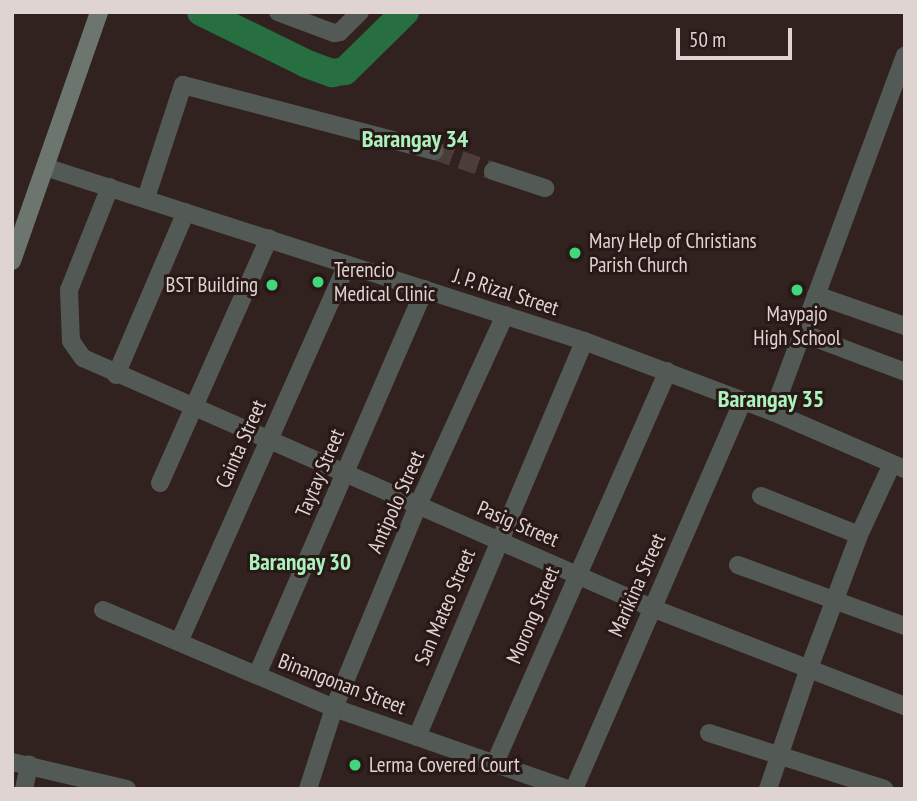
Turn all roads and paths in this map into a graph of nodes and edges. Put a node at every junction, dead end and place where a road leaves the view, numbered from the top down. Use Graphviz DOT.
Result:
graph roads {
  1 [pos="99,12"];
  2 [pos="278,12"];
  3 [pos="360,12"];
  4 [pos="905,56"];
  5 [pos="435,151"];
  6 [pos="45,167"];
  7 [pos="493,171"];
  8 [pos="110,187"];
  9 [pos="545,188"];
  10 [pos="146,198"];
  11 [pos="186,212"];
  12 [pos="269,238"];
  13 [pos="12,261"];
  14 [pos="347,265"];
  15 [pos="425,289"];
  16 [pos="816,295"];
  17 [pos="505,315"];
  18 [pos="905,326"];
  19 [pos="802,333"];
  20 [pos="584,341"];
  21 [pos="667,371"];
  22 [pos="905,372"];
  23 [pos="116,375"];
  24 [pos="743,401"];
  25 [pos="195,407"];
  26 [pos="773,412"];
  27 [pos="266,441"];
  28 [pos="898,467"];
  29 [pos="344,474"];
  30 [pos="160,484"];
  31 [pos="761,496"];
  32 [pos="418,505"];
  33 [pos="859,536"];
  34 [pos="498,541"];
  35 [pos="738,565"];
  36 [pos="576,573"];
  37 [pos="835,601"];
  38 [pos="652,608"];
  39 [pos="103,610"];
  40 [pos="905,625"];
  41 [pos="179,642"];
  42 [pos="808,671"];
  43 [pos="257,675"];
  44 [pos="905,706"];
  45 [pos="334,708"];
  46 [pos="709,733"];
  47 [pos="417,737"];
  48 [pos="779,756"];
  49 [pos="21,763"];
  50 [pos="495,764"];
  51 [pos="531,783"];
  52 [pos="24,789"];
  53 [pos="127,789"];
  54 [pos="308,789"];
  55 [pos="569,789"];
  56 [pos="574,789"];
  57 [pos="768,789"];
  58 [pos="884,789"];
  1 -- 6 [label="main road"];
  2 -- 3 [label="street"];
  4 -- 16 [label="street"];
  5 -- 10 [label="street"];
  6 -- 8 [label="street, J. P. Rizal Street"];
  6 -- 13 [label="main road"];
  7 -- 9 [label="street"];
  8 -- 10 [label="street, J. P. Rizal Street"];
  8 -- 23 [label="street, Pasig Street"];
  10 -- 11 [label="street, J. P. Rizal Street"];
  11 -- 12 [label="street, J. P. Rizal Street"];
  11 -- 23 [label="street"];
  12 -- 14 [label="street, J. P. Rizal Street"];
  12 -- 25 [label="street"];
  14 -- 15 [label="street, J. P. Rizal Street"];
  14 -- 27 [label="street, Cainta Street"];
  15 -- 17 [label="street, J. P. Rizal Street"];
  15 -- 29 [label="street, Taytay Street"];
  16 -- 18 [label="street"];
  16 -- 19 [label="street"];
  17 -- 20 [label="street, J. P. Rizal Street"];
  17 -- 32 [label="street, Antipolo Street"];
  19 -- 22 [label="street"];
  19 -- 26 [label="street"];
  20 -- 21 [label="street, J. P. Rizal Street"];
  20 -- 34 [label="street, San Mateo Street"];
  21 -- 24 [label="street, J. P. Rizal Street"];
  21 -- 36 [label="street, Morong Street"];
  23 -- 25 [label="street, Pasig Street"];
  24 -- 26 [label="street, J. P. Rizal Street"];
  24 -- 38 [label="street, Marikina Street"];
  25 -- 27 [label="street, Pasig Street"];
  25 -- 30 [label="street"];
  26 -- 28 [label="street, J. P. Rizal Street"];
  27 -- 29 [label="street, Pasig Street"];
  27 -- 41 [label="street, Cainta Street"];
  28 -- 33 [label="street"];
  29 -- 32 [label="street, Pasig Street"];
  29 -- 43 [label="street, Taytay Street"];
  31 -- 33 [label="street"];
  32 -- 34 [label="street, Pasig Street"];
  32 -- 45 [label="street, Antipolo Street"];
  33 -- 37 [label="street"];
  34 -- 36 [label="street, Pasig Street"];
  34 -- 47 [label="street, San Mateo Street"];
  35 -- 37 [label="street"];
  36 -- 38 [label="street, Pasig Street"];
  36 -- 50 [label="street, Morong Street"];
  37 -- 40 [label="street"];
  37 -- 42 [label="street"];
  38 -- 42 [label="street, Pasig Street"];
  38 -- 56 [label="street, Marikina Street"];
  39 -- 41 [label="street, Binangonan Street"];
  41 -- 43 [label="street, Binangonan Street"];
  42 -- 44 [label="street, Pasig Street"];
  42 -- 48 [label="street"];
  43 -- 45 [label="street, Binangonan Street"];
  45 -- 47 [label="street, Binangonan Street"];
  45 -- 54 [label="street, Antipolo Street"];
  46 -- 48 [label="street"];
  47 -- 50 [label="street, Binangonan Street"];
  48 -- 57 [label="street"];
  48 -- 58 [label="street"];
  49 -- 52 [label="street"];
  49 -- 53 [label="street"];
  50 -- 51 [label="street, Binangonan Street"];
  51 -- 55 [label="street, Binangonan Street"];
}
